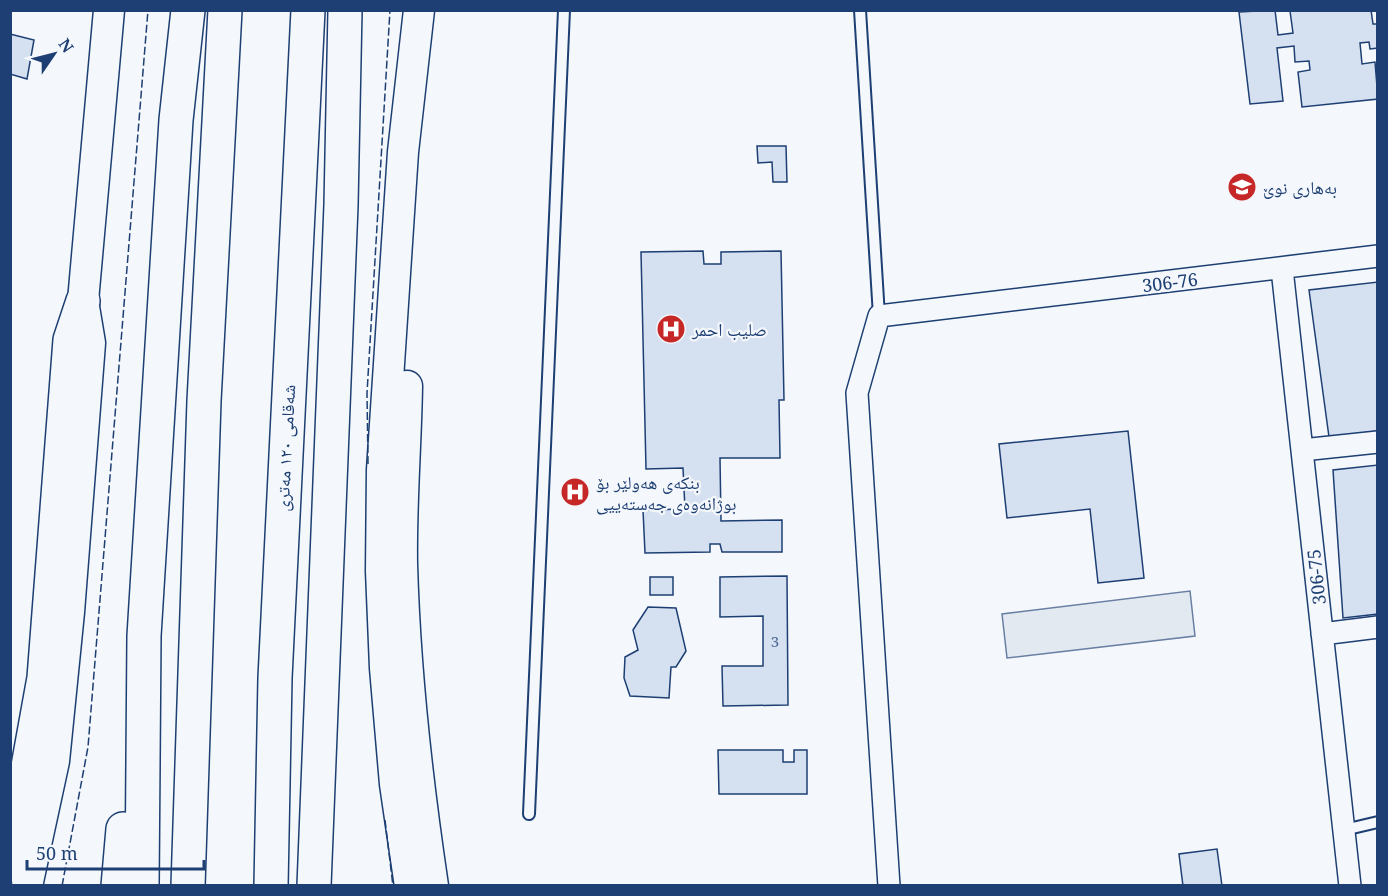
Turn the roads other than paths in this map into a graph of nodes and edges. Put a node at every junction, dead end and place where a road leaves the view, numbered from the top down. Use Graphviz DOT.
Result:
graph roads {
  1 [pos="109,10"];
  2 [pos="188,10"];
  3 [pos="225,10"];
  4 [pos="308,10"];
  5 [pos="345,10"];
  6 [pos="419,10"];
  7 [pos="564,10"];
  8 [pos="860,10"];
  9 [pos="416,42"];
  10 [pos="1377,256"];
  11 [pos="1282,269"];
  12 [pos="82,301"];
  13 [pos="879,316"];
  14 [pos="1377,442"];
  15 [pos="1302,450"];
  16 [pos="1377,627"];
  17 [pos="1322,634"];
  18 [pos="144,636"];
  19 [pos="529,814"];
  20 [pos="1377,822"];
  21 [pos="1344,830"];
  22 [pos="10,866"];
  23 [pos="27,885"];
  24 [pos="118,885"];
  25 [pos="141,885"];
  26 [pos="188,885"];
  27 [pos="271,885"];
  28 [pos="314,885"];
  29 [pos="410,885"];
  30 [pos="433,885"];
  31 [pos="889,885"];
  32 [pos="1350,885"];
  1 -- 12 [label="street"];
  2 -- 18 [label="highway"];
  3 -- 26 [label="highway"];
  4 -- 27 [label="highway, شەقامی ١٢٠ مەتری"];
  5 -- 28 [label="highway"];
  6 -- 9 [label="street"];
  7 -- 19 [label="lane"];
  8 -- 13 [label="lane"];
  9 -- 29 [label="street"];
  9 -- 30 [label="street"];
  10 -- 11 [label="street, 306-76"];
  11 -- 13 [label="street, 306-76"];
  11 -- 15 [label="street, 306-75"];
  12 -- 22 [label="highway"];
  12 -- 23 [label="street"];
  13 -- 31 [label="street"];
  14 -- 15 [label="street"];
  15 -- 17 [label="street, 306-75"];
  16 -- 17 [label="street"];
  17 -- 21 [label="street, 306-75"];
  18 -- 24 [label="highway"];
  18 -- 25 [label="highway"];
  20 -- 21 [label="lane"];
  21 -- 32 [label="street, 306-75"];
}
